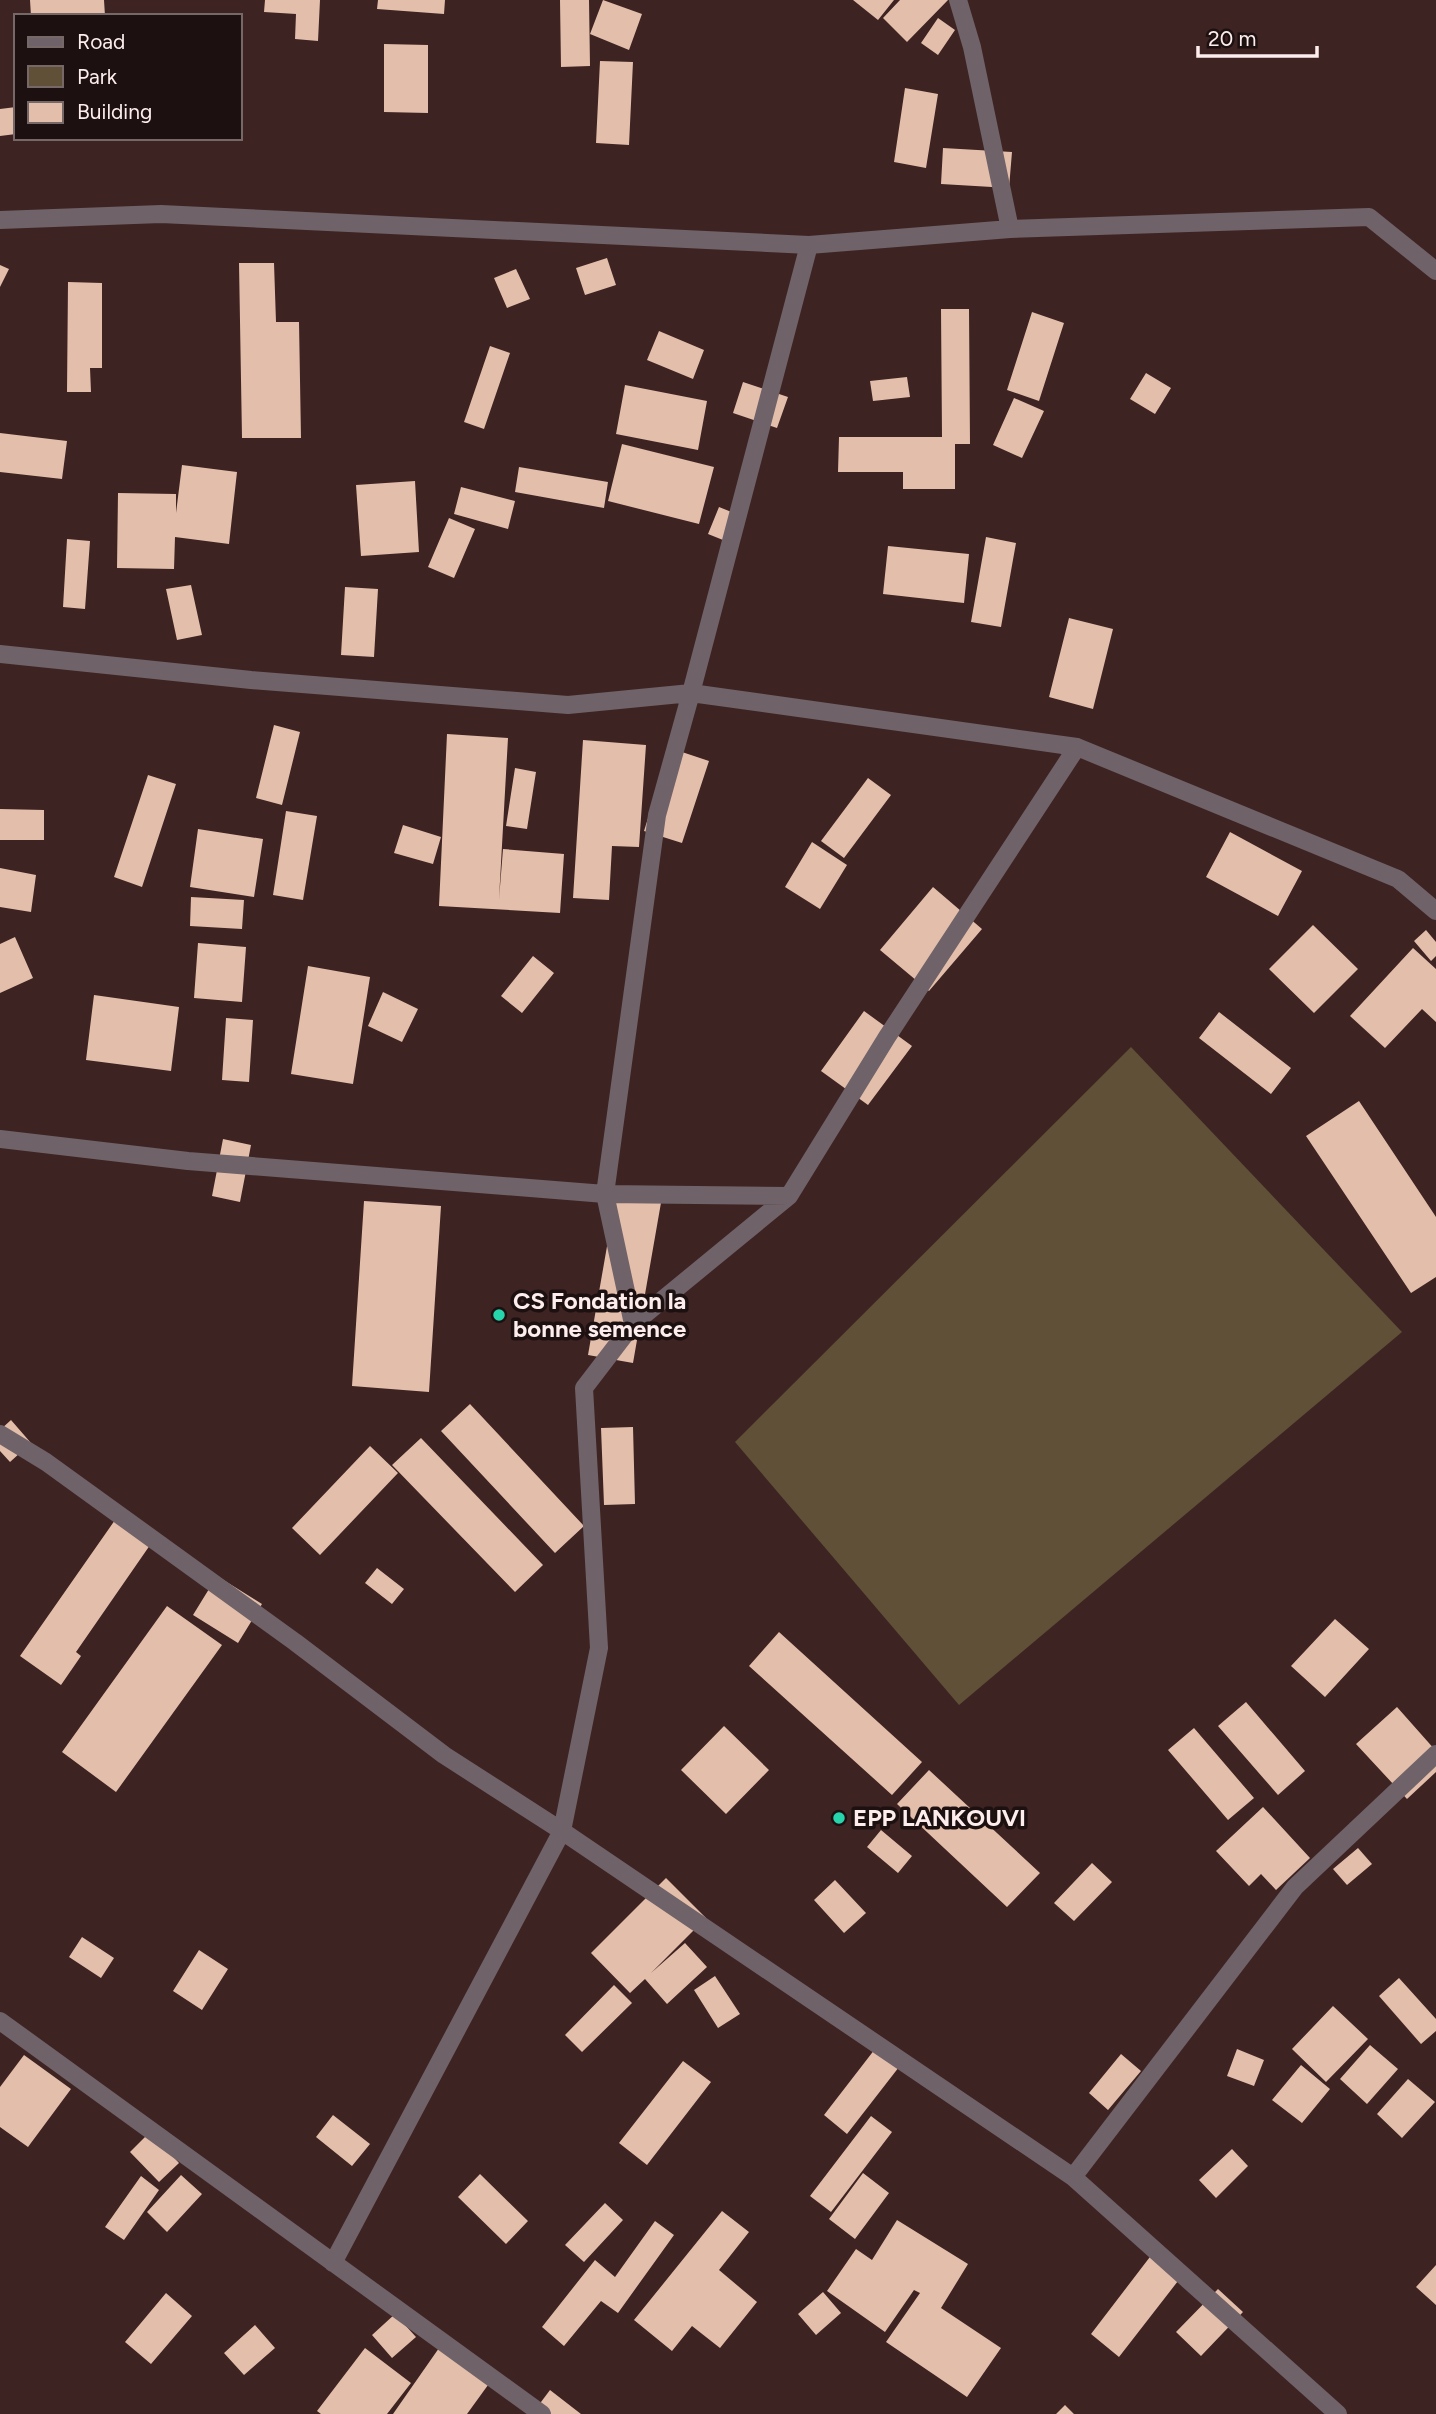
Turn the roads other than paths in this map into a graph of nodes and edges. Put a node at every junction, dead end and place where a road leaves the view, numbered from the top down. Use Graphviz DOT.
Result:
graph roads {
  1 [pos="958,0"];
  2 [pos="0,220"];
  3 [pos="1010,229"];
  4 [pos="809,245"];
  5 [pos="1436,271"];
  6 [pos="0,654"];
  7 [pos="691,692"];
  8 [pos="1077,747"];
  9 [pos="1436,911"];
  10 [pos="0,1139"];
  11 [pos="605,1194"];
  12 [pos="789,1196"];
  13 [pos="634,1324"];
  14 [pos="0,1434"];
  15 [pos="1436,1754"];
  16 [pos="562,1831"];
  17 [pos="0,2021"];
  18 [pos="1073,2177"];
  19 [pos="333,2263"];
  20 [pos="542,2414"];
  21 [pos="1338,2414"];
  1 -- 3 [label="street"];
  2 -- 4 [label="street"];
  3 -- 4 [label="street"];
  3 -- 5 [label="street"];
  4 -- 7 [label="street"];
  6 -- 7 [label="street"];
  7 -- 8 [label="street"];
  7 -- 11 [label="street"];
  8 -- 9 [label="street"];
  8 -- 12 [label="street"];
  10 -- 11 [label="street"];
  11 -- 12 [label="street"];
  11 -- 13 [label="street"];
  12 -- 13 [label="street"];
  13 -- 16 [label="street"];
  14 -- 16 [label="street"];
  15 -- 18 [label="street"];
  16 -- 18 [label="street"];
  16 -- 19 [label="street"];
  17 -- 19 [label="street"];
  18 -- 21 [label="street"];
  19 -- 20 [label="street"];
}
